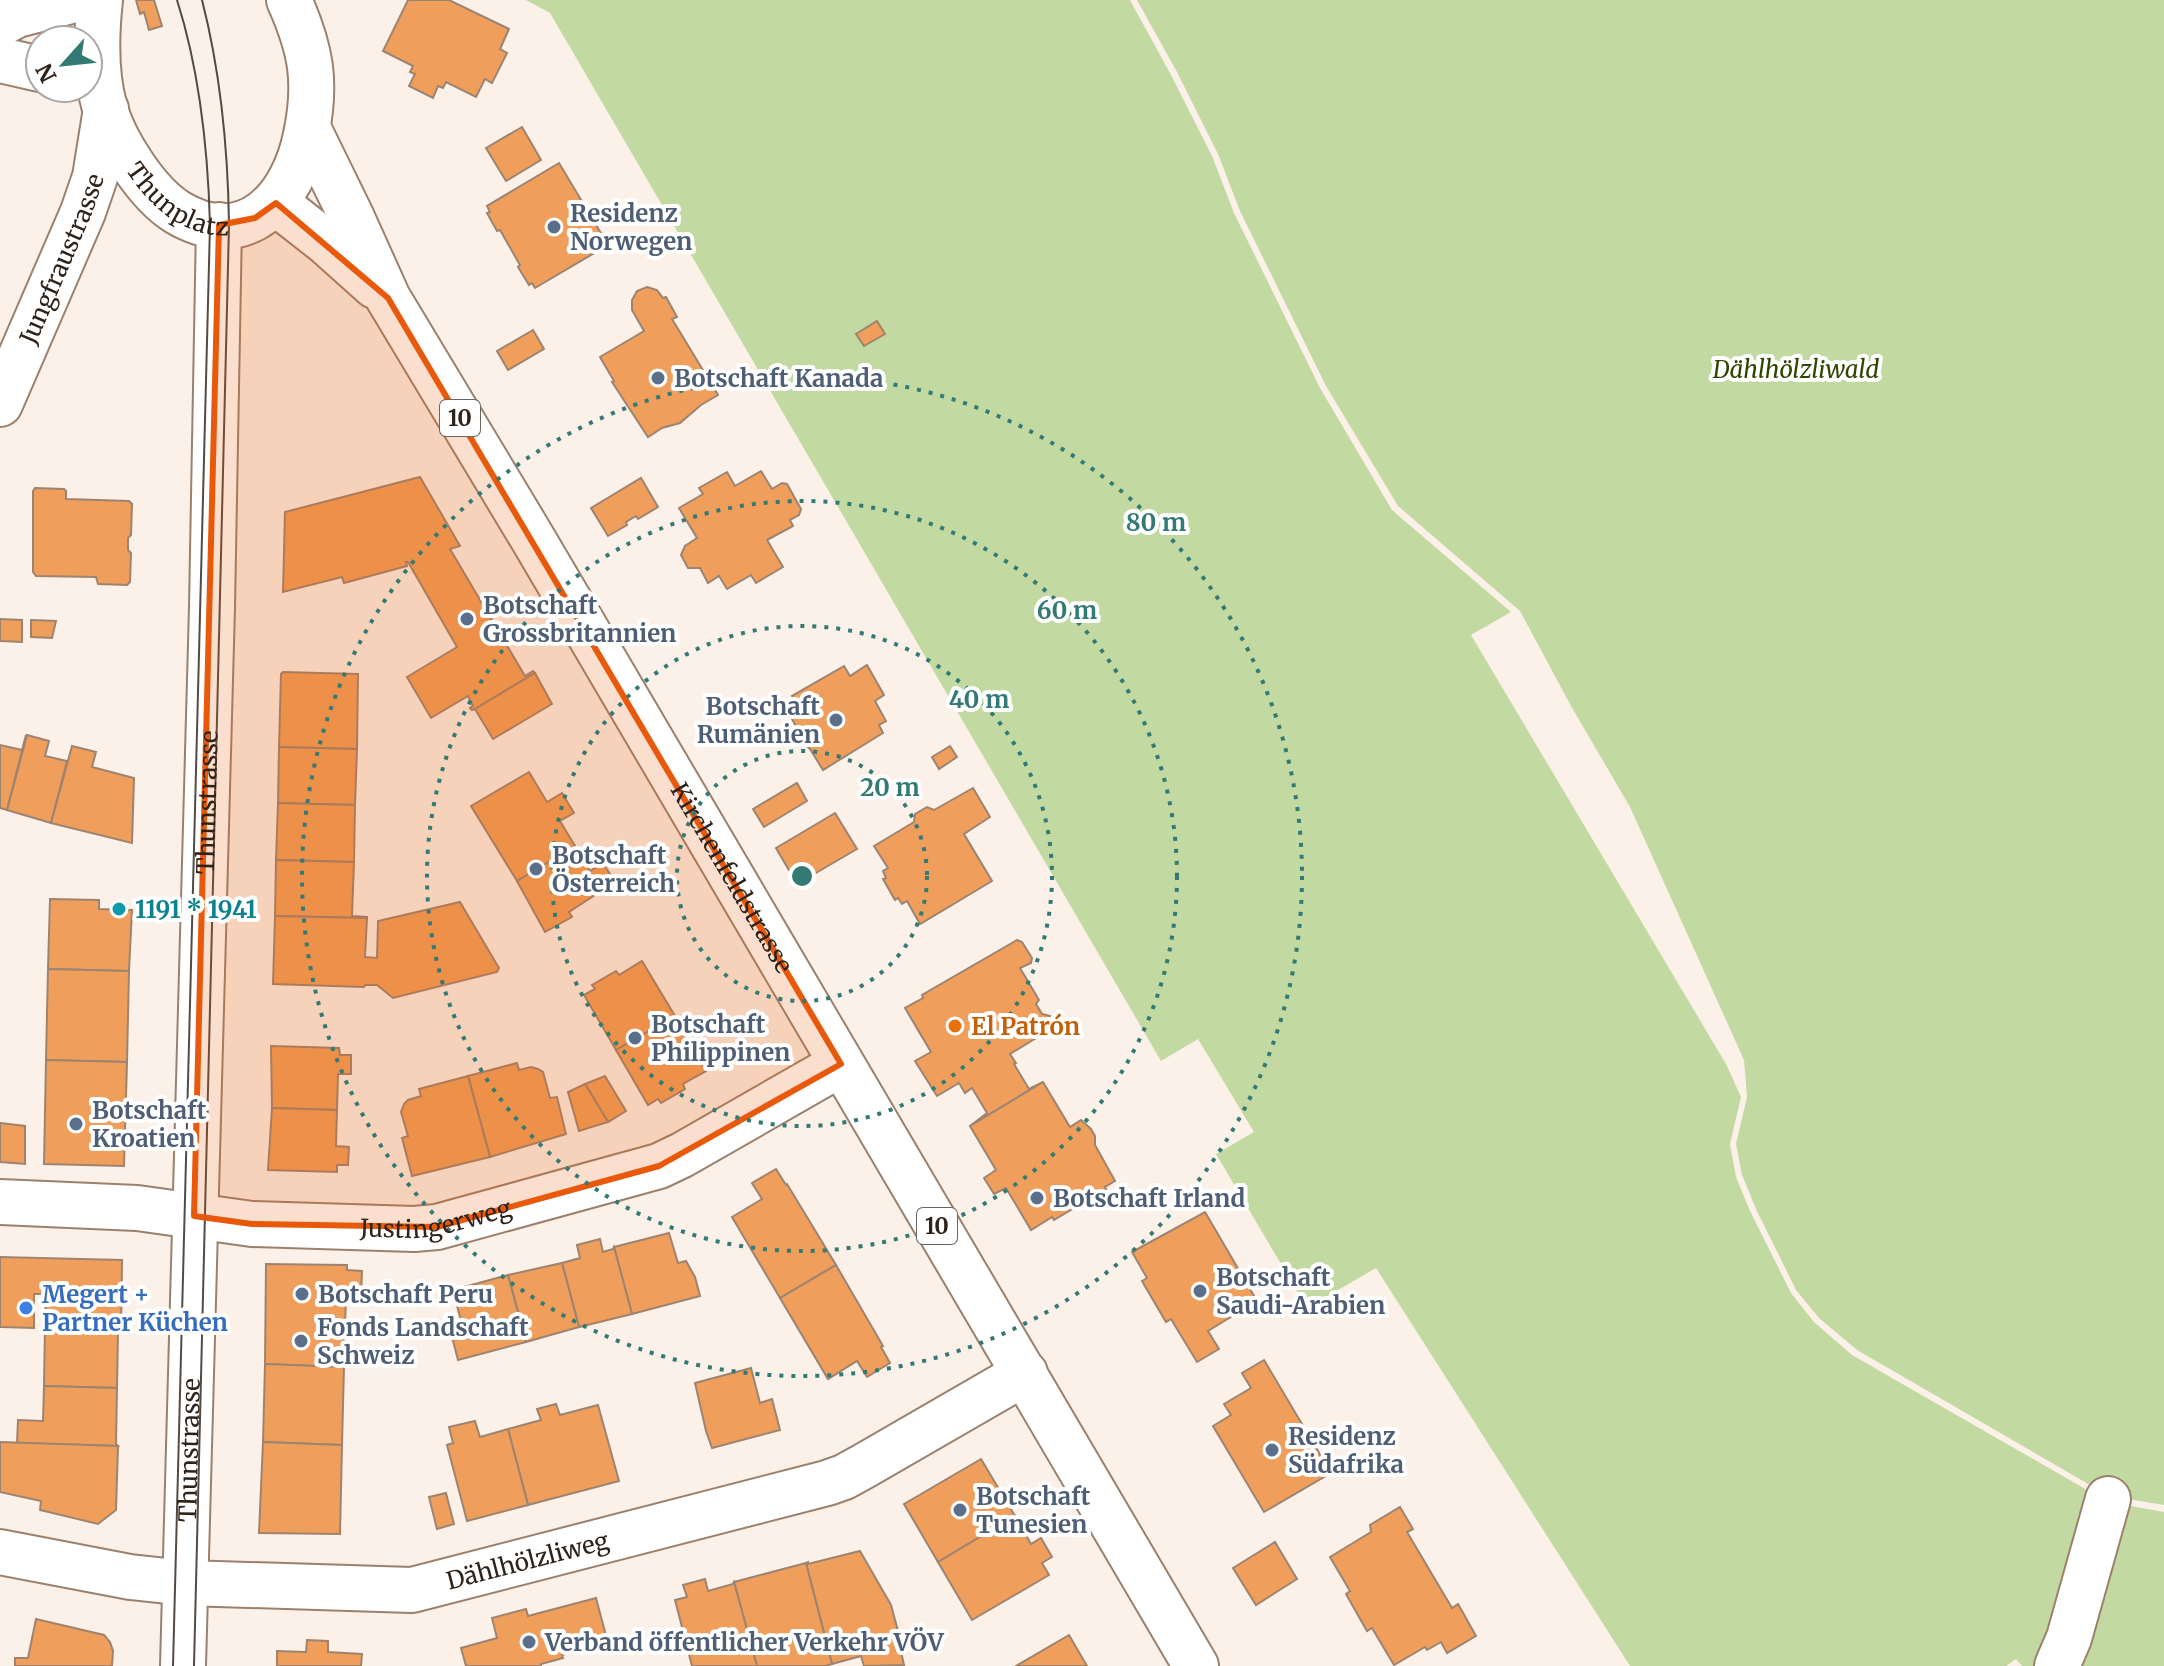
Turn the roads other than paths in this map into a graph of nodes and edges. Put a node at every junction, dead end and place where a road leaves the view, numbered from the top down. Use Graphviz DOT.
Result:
graph roads {
  1 [pos="75,0"];
  2 [pos="100,0"];
  3 [pos="289,0"];
  4 [pos="0,24"];
  5 [pos="99,24"];
  6 [pos="0,60"];
  7 [pos="24,65"];
  8 [pos="98,104"];
  9 [pos="103,104"];
  10 [pos="308,128"];
  11 [pos="276,203"];
  12 [pos="219,225"];
  13 [pos="388,298"];
  14 [pos="0,404"];
  15 [pos="841,1064"];
  16 [pos="0,1202"];
  17 [pos="194,1216"];
  18 [pos="1025,1373"];
  19 [pos="2108,1499"];
  20 [pos="0,1552"];
  21 [pos="186,1583"];
  22 [pos="183,1666"];
  23 [pos="1196,1666"];
  24 [pos="2057,1666"];
  1 -- 4 [label="street"];
  2 -- 5 [label="street, Thunplatz"];
  3 -- 10 [label="street, Thunplatz"];
  6 -- 7 [label="street"];
  8 -- 14 [label="street, Jungfraustrasse"];
  9 -- 12 [label="street, Thunplatz"];
  10 -- 11 [label="street, Thunplatz"];
  10 -- 13 [label="street, Kirchenfeldstrasse / 10"];
  11 -- 12 [label="street, Thunplatz"];
  11 -- 13 [label="street, Kirchenfeldstrasse / 10"];
  12 -- 17 [label="street, Thunstrasse"];
  13 -- 15 [label="street, Kirchenfeldstrasse / 10"];
  15 -- 17 [label="street, Justingerweg"];
  15 -- 18 [label="street, Kirchenfeldstrasse / 10"];
  16 -- 17 [label="street, Justingerweg"];
  17 -- 21 [label="street, Thunstrasse"];
  18 -- 21 [label="street, Dählhölzliweg"];
  18 -- 23 [label="street, Kirchenfeldstrasse / 10"];
  19 -- 24 [label="street"];
  20 -- 21 [label="street, Dählhölzliweg"];
  21 -- 22 [label="street, Thunstrasse"];
}
